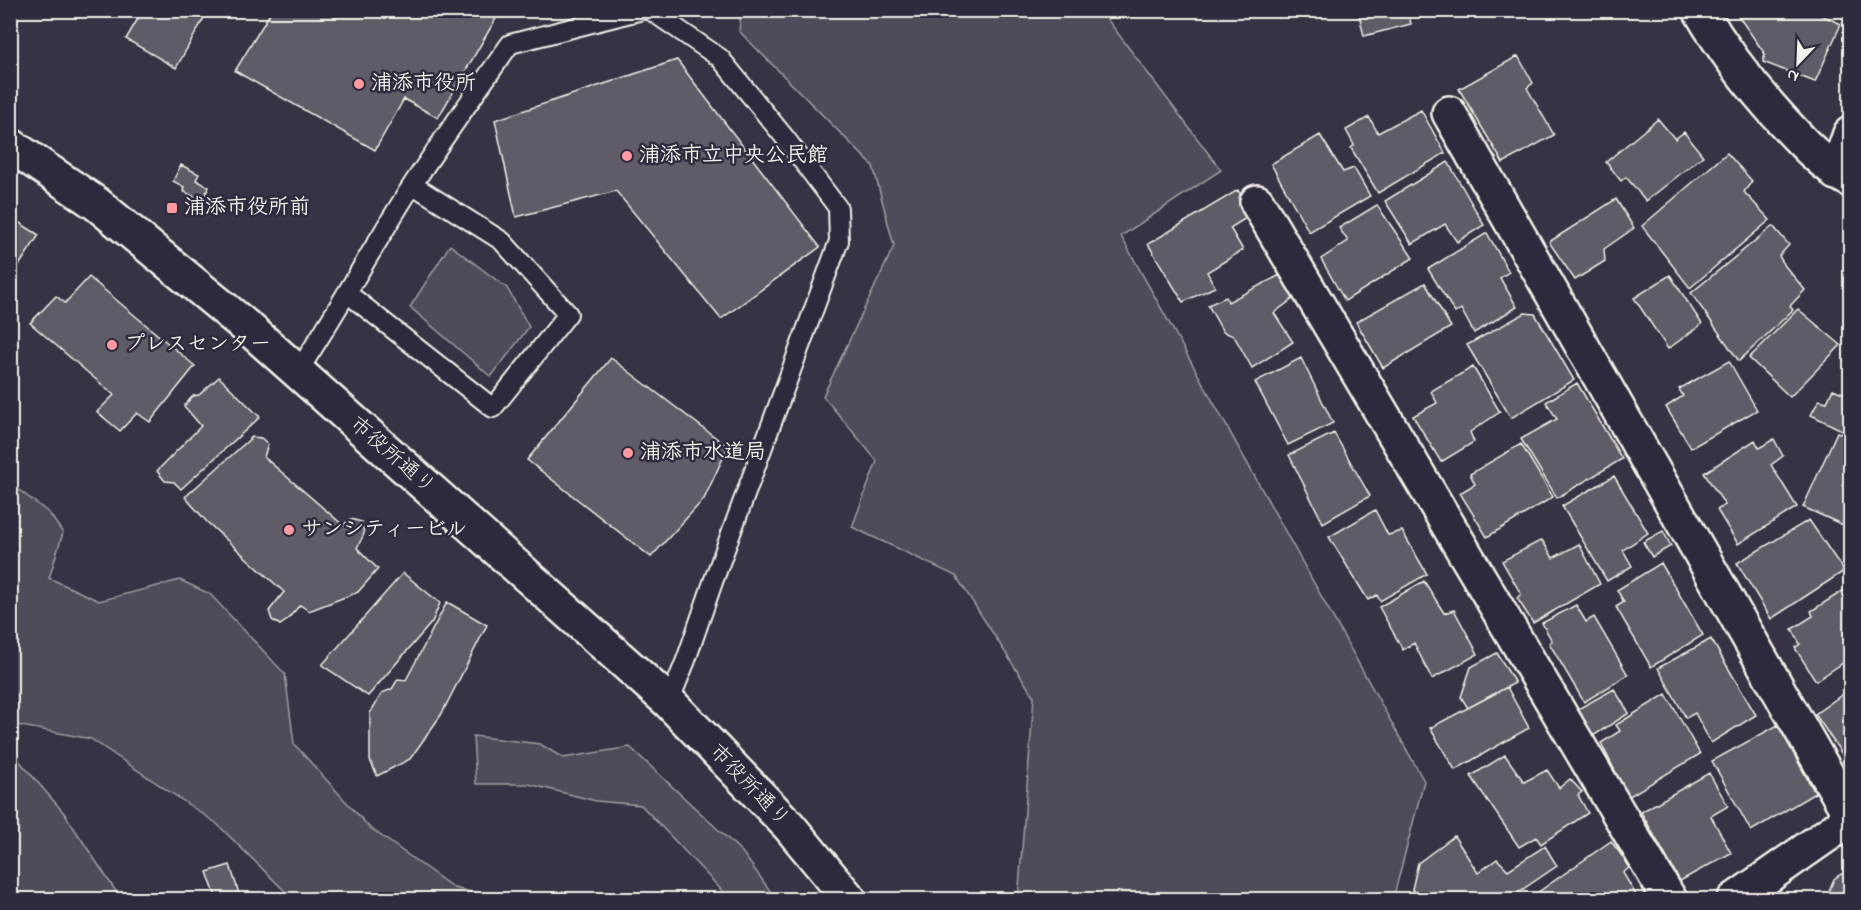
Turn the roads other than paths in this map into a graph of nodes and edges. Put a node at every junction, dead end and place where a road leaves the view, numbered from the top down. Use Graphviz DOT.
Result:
graph roads {
  1 [pos="642,10"];
  2 [pos="650,10"];
  3 [pos="1700,10"];
  4 [pos="1449,113"];
  5 [pos="1851,134"];
  6 [pos="10,145"];
  7 [pos="1844,177"];
  8 [pos="413,185"];
  9 [pos="1257,202"];
  10 [pos="347,293"];
  11 [pos="297,373"];
  12 [pos="669,702"];
  13 [pos="1851,817"];
  14 [pos="849,900"];
  15 [pos="1670,900"];
  16 [pos="1734,900"];
  1 -- 8 [label="lane"];
  2 -- 12 [label="lane"];
  3 -- 7 [label="street"];
  4 -- 13 [label="street"];
  5 -- 7 [label="street"];
  6 -- 11 [label="street, 市役所通り"];
  8 -- 10 [label="lane"];
  8 -- 10 [label="lane"];
  9 -- 15 [label="street"];
  10 -- 11 [label="lane"];
  11 -- 12 [label="street, 市役所通り"];
  12 -- 14 [label="street, 市役所通り"];
  13 -- 16 [label="street"];
}
